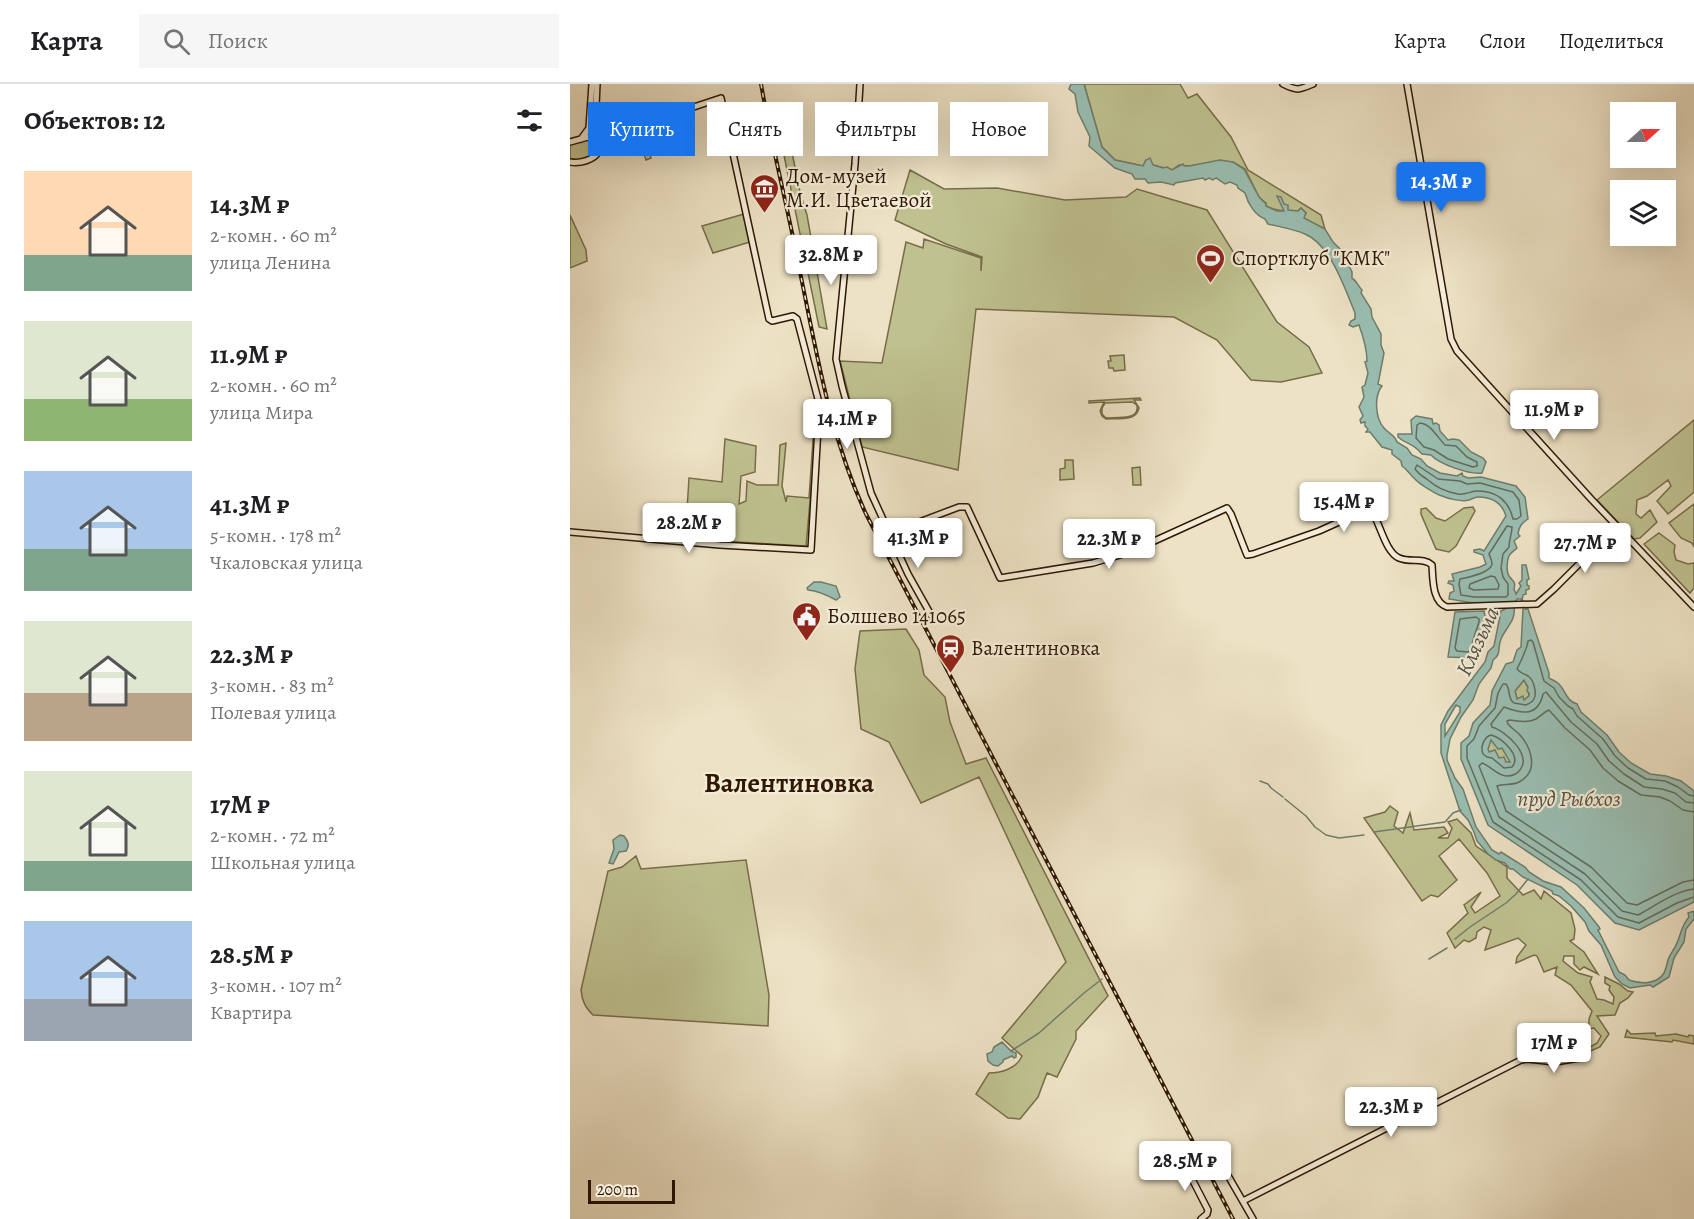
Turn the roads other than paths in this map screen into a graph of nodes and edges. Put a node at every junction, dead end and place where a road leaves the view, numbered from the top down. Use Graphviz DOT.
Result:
graph roads {
  1 [pos="592,84"];
  2 [pos="597,84"];
  3 [pos="860,84"];
  4 [pos="1283,84"];
  5 [pos="1313,84"];
  6 [pos="1407,84"];
  7 [pos="596,102"];
  8 [pos="695,107"];
  9 [pos="588,138"];
  10 [pos="581,139"];
  11 [pos="570,142"];
  12 [pos="596,156"];
  13 [pos="570,162"];
  14 [pos="1617,526"];
  15 [pos="889,531"];
  16 [pos="570,532"];
  17 [pos="1694,607"];
  18 [pos="931,615"];
  19 [pos="1579,1058"];
  20 [pos="1243,1201"];
  21 [pos="1203,1218"];
  22 [pos="1253,1219"];
  1 -- 10 [label="street"];
  2 -- 7 [label="street"];
  3 -- 15 [label="street"];
  4 -- 5 [label="street"];
  6 -- 14 [label="street"];
  8 -- 16 [label="street"];
  9 -- 10 [label="street"];
  10 -- 11 [label="street"];
  12 -- 13 [label="street"];
  14 -- 15 [label="street"];
  14 -- 17 [label="street"];
  15 -- 18 [label="street"];
  19 -- 20 [label="street"];
  20 -- 21 [label="street"];
  20 -- 22 [label="street"];
}
